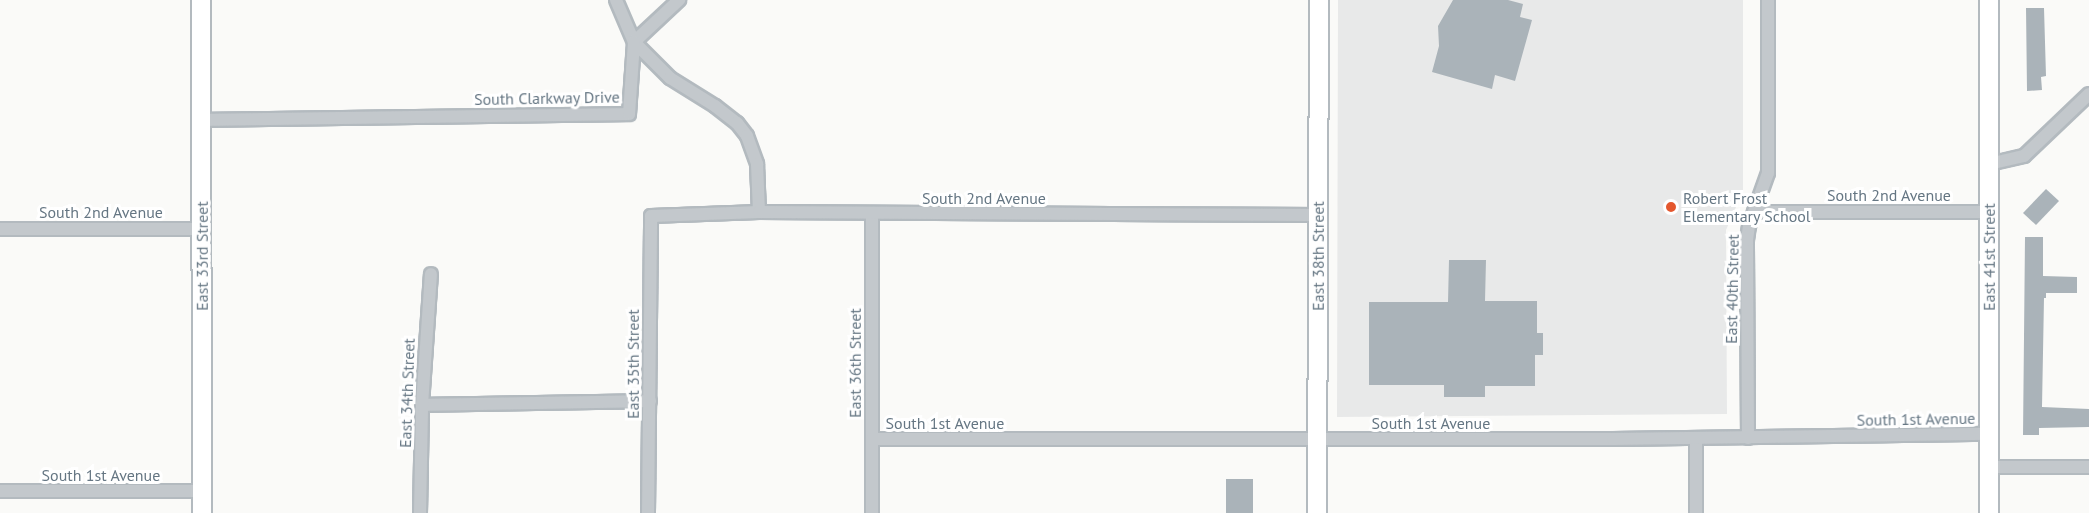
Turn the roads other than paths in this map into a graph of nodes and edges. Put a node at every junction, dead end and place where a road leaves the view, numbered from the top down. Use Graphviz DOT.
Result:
graph roads {
  1 [pos="201,0"];
  2 [pos="616,0"];
  3 [pos="679,0"];
  4 [pos="1319,0"];
  5 [pos="1768,0"];
  6 [pos="1989,0"];
  7 [pos="634,42"];
  8 [pos="2089,94"];
  9 [pos="202,120"];
  10 [pos="1989,164"];
  11 [pos="759,212"];
  12 [pos="1754,212"];
  13 [pos="1989,212"];
  14 [pos="872,214"];
  15 [pos="1318,215"];
  16 [pos="651,216"];
  17 [pos="0,229"];
  18 [pos="202,229"];
  19 [pos="431,274"];
  20 [pos="650,401"];
  21 [pos="422,405"];
  22 [pos="1990,435"];
  23 [pos="1696,438"];
  24 [pos="1748,438"];
  25 [pos="872,439"];
  26 [pos="1317,440"];
  27 [pos="1990,467"];
  28 [pos="2089,467"];
  29 [pos="0,491"];
  30 [pos="202,491"];
  31 [pos="202,513"];
  32 [pos="420,513"];
  33 [pos="648,513"];
  34 [pos="872,513"];
  35 [pos="1317,513"];
  36 [pos="1696,513"];
  37 [pos="1989,513"];
  1 -- 9 [label="street, East 33rd Street"];
  2 -- 7 [label="street"];
  3 -- 7 [label="street"];
  4 -- 15 [label="street, East 38th Street"];
  5 -- 12 [label="street, East 40th Street"];
  6 -- 10 [label="street, East 41st Street"];
  7 -- 9 [label="street, South Clarkway Drive"];
  7 -- 11 [label="street"];
  8 -- 10 [label="street"];
  9 -- 18 [label="street, East 33rd Street"];
  10 -- 13 [label="street, East 41st Street"];
  11 -- 14 [label="street, South 2nd Avenue"];
  11 -- 16 [label="street, South 2nd Avenue"];
  12 -- 13 [label="street, South 2nd Avenue"];
  12 -- 24 [label="street, East 40th Street"];
  13 -- 22 [label="street, East 41st Street"];
  14 -- 15 [label="street, South 2nd Avenue"];
  14 -- 25 [label="street, East 36th Street"];
  15 -- 26 [label="street, East 38th Street"];
  16 -- 20 [label="street, East 35th Street"];
  17 -- 18 [label="street, South 2nd Avenue"];
  18 -- 30 [label="street, East 33rd Street"];
  19 -- 21 [label="street, East 34th Street"];
  20 -- 21 [label="street"];
  20 -- 33 [label="street, East 35th Street"];
  21 -- 32 [label="street, East 34th Street"];
  22 -- 24 [label="street, South 1st Avenue"];
  22 -- 27 [label="street, East 41st Street"];
  23 -- 24 [label="street, South 1st Avenue"];
  23 -- 26 [label="street, South 1st Avenue"];
  23 -- 36 [label="street"];
  25 -- 26 [label="street, South 1st Avenue"];
  25 -- 34 [label="street, East 36th Street"];
  26 -- 35 [label="street, East 38th Street"];
  27 -- 28 [label="street"];
  27 -- 37 [label="street, East 41st Street"];
  29 -- 30 [label="street, South 1st Avenue"];
  30 -- 31 [label="street, East 33rd Street"];
}
